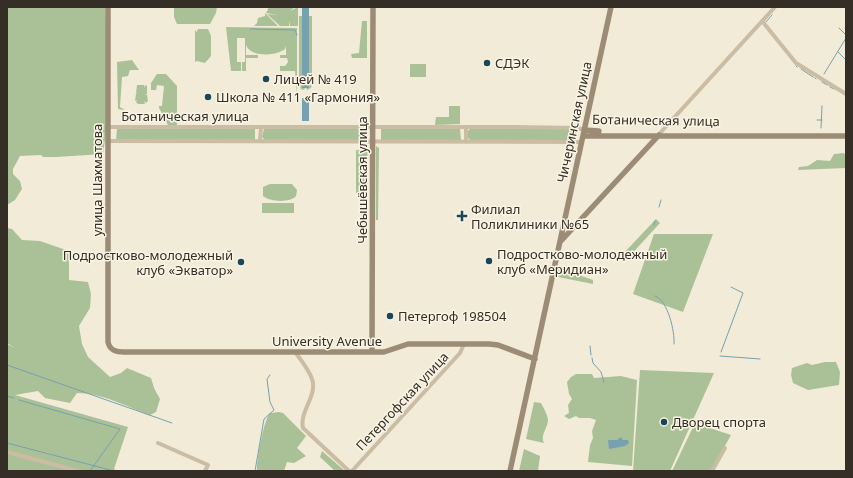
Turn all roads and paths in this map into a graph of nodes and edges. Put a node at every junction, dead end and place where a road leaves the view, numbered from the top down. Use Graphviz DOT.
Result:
graph roads {
  1 [pos="108,7"];
  2 [pos="373,7"];
  3 [pos="610,7"];
  4 [pos="775,7"];
  5 [pos="762,21"];
  6 [pos="846,94"];
  7 [pos="108,127"];
  8 [pos="373,127"];
  9 [pos="466,127"];
  10 [pos="261,128"];
  11 [pos="846,132"];
  12 [pos="583,133"];
  13 [pos="660,133"];
  14 [pos="846,136"];
  15 [pos="108,141"];
  16 [pos="260,141"];
  17 [pos="373,142"];
  18 [pos="466,142"];
  19 [pos="581,142"];
  20 [pos="560,242"];
  21 [pos="464,344"];
  22 [pos="114,351"];
  23 [pos="295,352"];
  24 [pos="372,352"];
  25 [pos="535,359"];
  26 [pos="158,443"];
  27 [pos="725,448"];
  28 [pos="7,452"];
  29 [pos="78,471"];
  30 [pos="205,471"];
  31 [pos="349,471"];
  32 [pos="352,471"];
  33 [pos="510,471"];
  34 [pos="712,471"];
  1 -- 7 [label="street, улица Шахматова"];
  2 -- 8 [label="street, Чебышёвская улица"];
  3 -- 12 [label="street, Чичеринская улица"];
  4 -- 5 [label="street"];
  5 -- 6 [label="street"];
  5 -- 13 [label="street"];
  7 -- 10 [label="street, Ботаническая улица"];
  7 -- 15 [label="street, улица Шахматова"];
  8 -- 9 [label="street, Ботаническая улица"];
  8 -- 10 [label="street, Ботаническая улица"];
  8 -- 17 [label="street, Чебышёвская улица"];
  9 -- 12 [label="street, Ботаническая улица"];
  9 -- 18 [label="street"];
  10 -- 16 [label="street, Ботаническая улица"];
  11 -- 13 [label="street, Ботаническая улица"];
  12 -- 13 [label="street, Ботаническая улица"];
  12 -- 19 [label="street, Чичеринская улица"];
  13 -- 14 [label="street, Ботаническая улица"];
  13 -- 20 [label="street"];
  15 -- 16 [label="street, Ботаническая улица"];
  15 -- 22 [label="street, улица Шахматова"];
  16 -- 17 [label="street, Ботаническая улица"];
  17 -- 18 [label="street, Ботаническая улица"];
  17 -- 24 [label="street, Чебышёвская улица"];
  18 -- 19 [label="street, Ботаническая улица"];
  19 -- 20 [label="street, Чичеринская улица"];
  20 -- 25 [label="street, Чичеринская улица"];
  21 -- 24 [label="street, University Avenue"];
  21 -- 25 [label="street, University Avenue"];
  21 -- 32 [label="street, Петергофская улица"];
  22 -- 23 [label="street, University Avenue"];
  23 -- 24 [label="street, University Avenue"];
  23 -- 31 [label="street"];
  25 -- 33 [label="street, Чичеринская улица"];
  26 -- 30 [label="street"];
  27 -- 34 [label="street"];
  28 -- 29 [label="street"];
}
